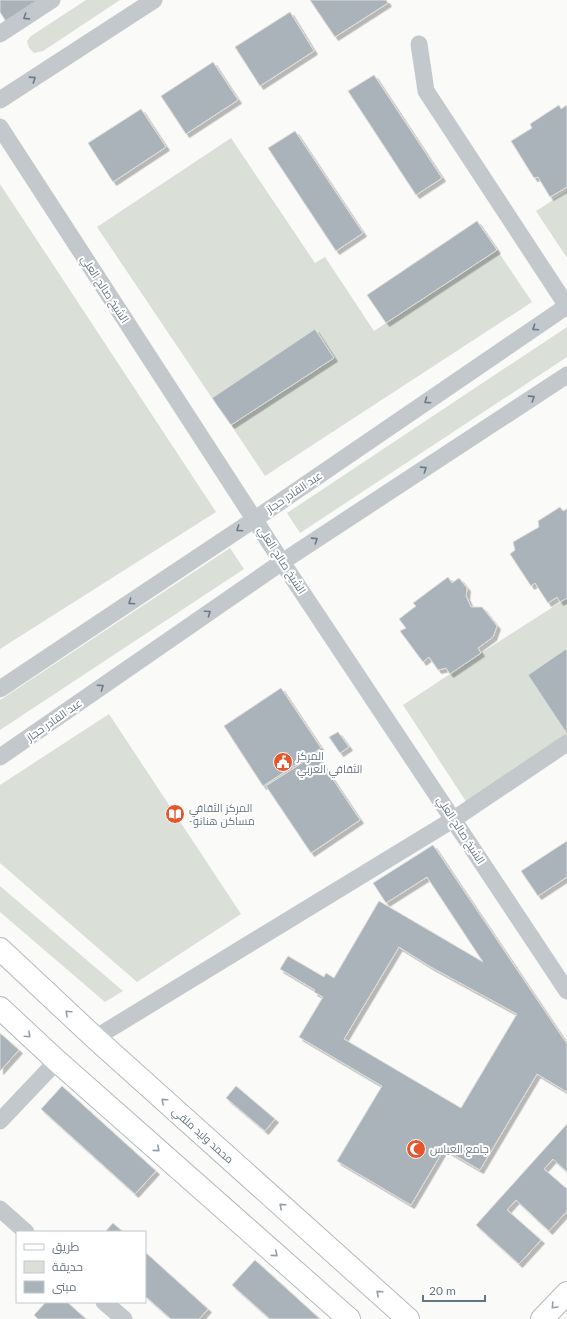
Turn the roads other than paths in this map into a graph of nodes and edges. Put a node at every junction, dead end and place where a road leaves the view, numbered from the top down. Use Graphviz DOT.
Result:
graph roads {
  1 [pos="52,0"];
  2 [pos="154,0"];
  3 [pos="0,34"];
  4 [pos="419,44"];
  5 [pos="0,100"];
  6 [pos="0,127"];
  7 [pos="567,306"];
  8 [pos="567,375"];
  9 [pos="255,518"];
  10 [pos="282,562"];
  11 [pos="0,689"];
  12 [pos="567,743"];
  13 [pos="0,757"];
  14 [pos="454,820"];
  15 [pos="0,950"];
  16 [pos="567,991"];
  17 [pos="0,1008"];
  18 [pos="95,1038"];
  19 [pos="57,1061"];
  20 [pos="0,1121"];
  21 [pos="0,1209"];
  22 [pos="25,1231"];
  23 [pos="567,1293"];
  24 [pos="105,1303"];
  25 [pos="124,1319"];
  26 [pos="349,1319"];
  27 [pos="408,1319"];
  28 [pos="542,1319"];
  1 -- 3 [label="street, one-way"];
  5 -- 2 [label="street, one-way"];
  4 -- 7 [label="street"];
  6 -- 9 [label="street, الشيخ صالح العلي"];
  7 -- 9 [label="street, عبد القادر حجاز, one-way"];
  10 -- 8 [label="street, عبد القادر حجاز, one-way"];
  9 -- 10 [label="street, الشيخ صالح العلي"];
  9 -- 11 [label="street, عبد القادر حجاز, one-way"];
  13 -- 10 [label="street, عبد القادر حجاز, one-way"];
  10 -- 14 [label="street, الشيخ صالح العلي"];
  12 -- 14 [label="street"];
  14 -- 16 [label="street, الشيخ صالح العلي"];
  14 -- 18 [label="street"];
  18 -- 15 [label="street, محمد وليد ملقي, one-way"];
  17 -- 19 [label="street, one-way"];
  27 -- 18 [label="street, محمد وليد ملقي, one-way"];
  19 -- 20 [label="street"];
  19 -- 26 [label="street, one-way"];
  21 -- 22 [label="street"];
  23 -- 28 [label="street, one-way"];
  24 -- 25 [label="street"];
}
